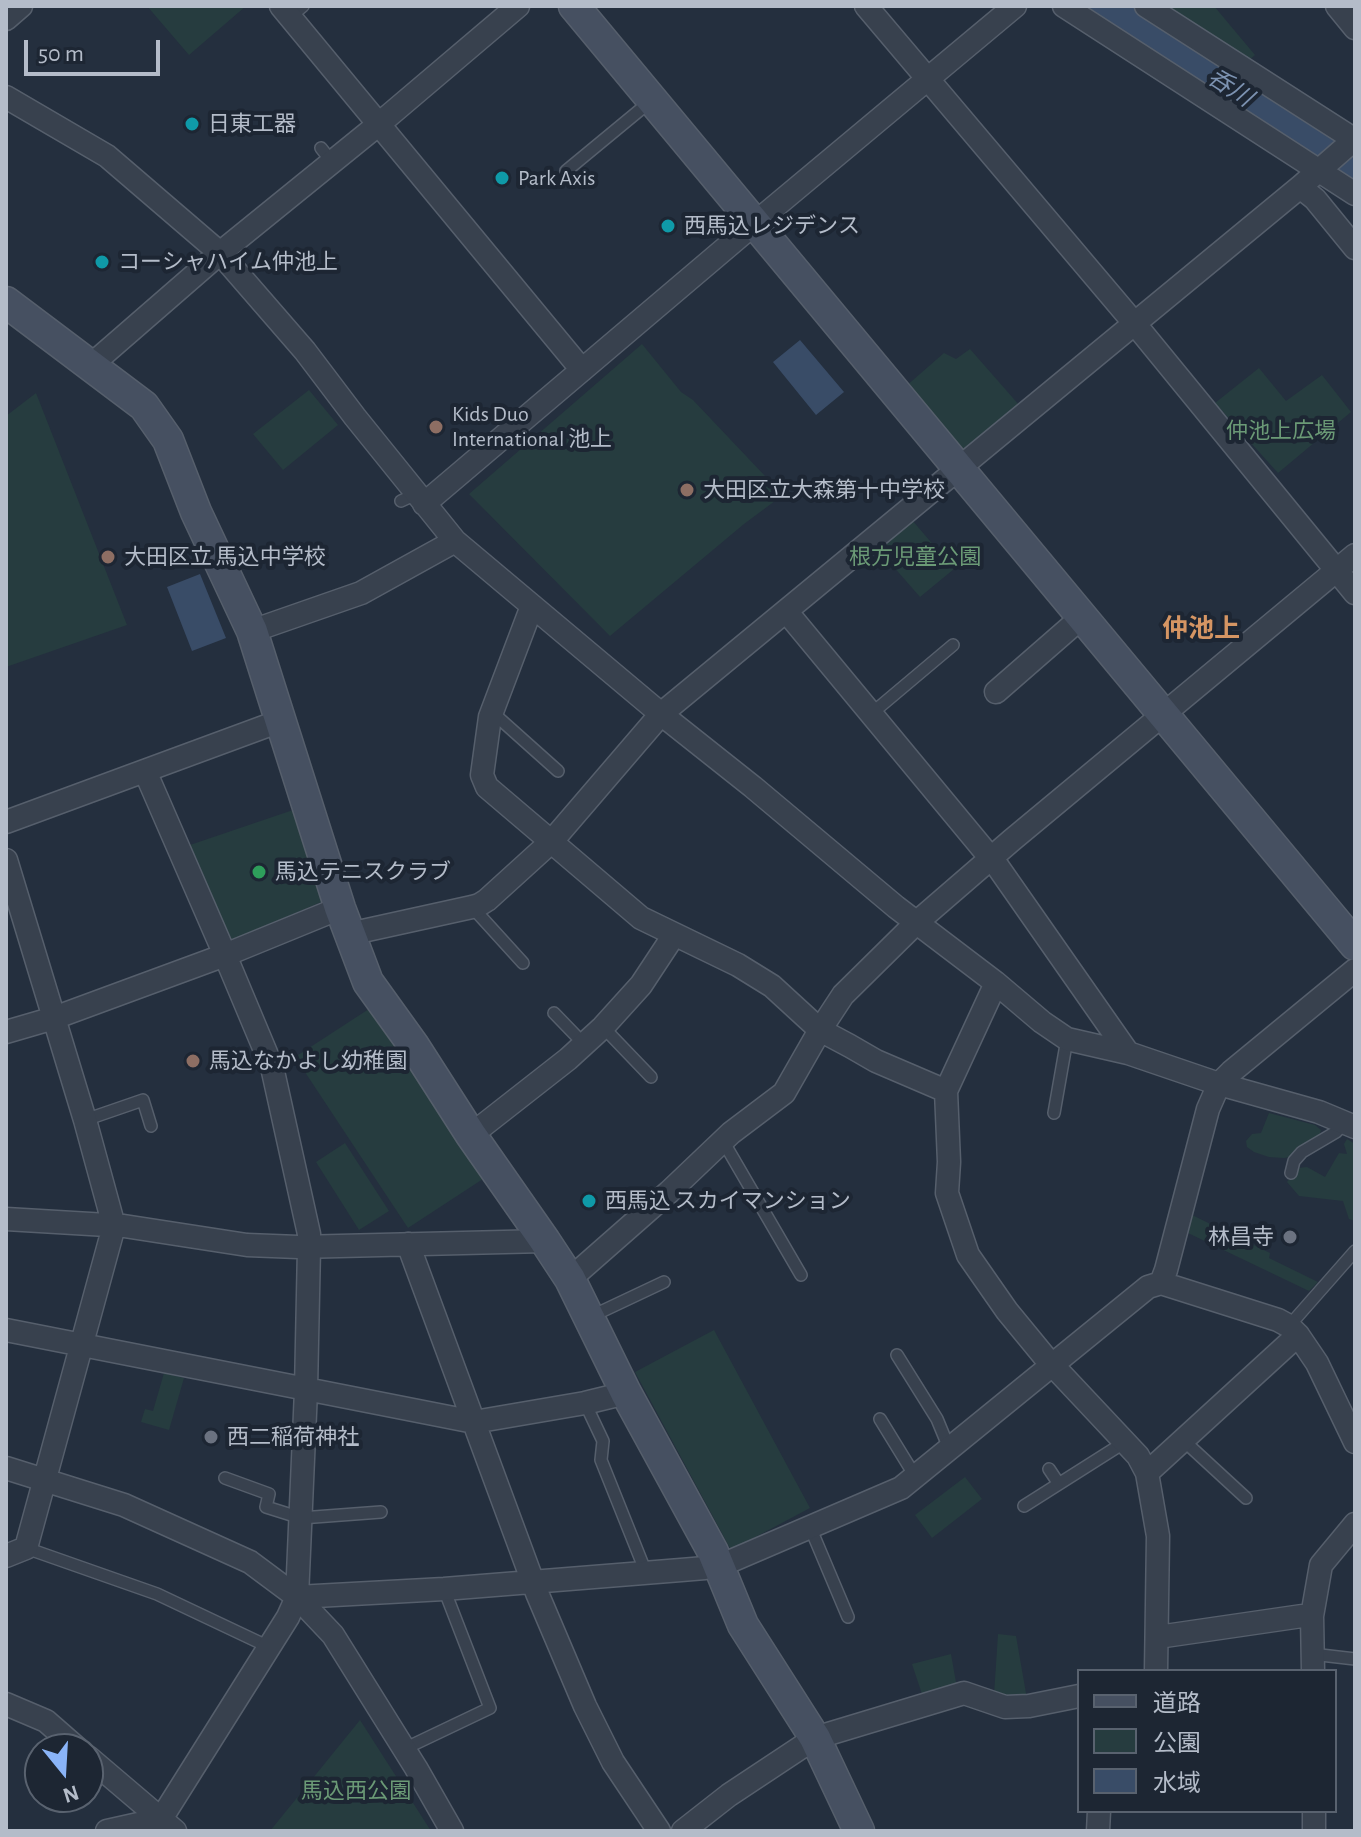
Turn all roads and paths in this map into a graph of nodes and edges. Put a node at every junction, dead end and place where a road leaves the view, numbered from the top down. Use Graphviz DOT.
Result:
graph roads {
  1 [pos="21,6"];
  2 [pos="518,6"];
  3 [pos="574,6"];
  4 [pos="866,6"];
  5 [pos="1015,6"];
  6 [pos="1064,6"];
  7 [pos="1146,6"];
  8 [pos="1337,6"];
  9 [pos="292,10"];
  10 [pos="6,19"];
  11 [pos="1355,28"];
  12 [pos="927,79"];
  13 [pos="6,97"];
  14 [pos="652,99"];
  15 [pos="379,124"];
  16 [pos="1353,141"];
  17 [pos="1320,168"];
  18 [pos="566,171"];
  19 [pos="1300,187"];
  20 [pos="1355,194"];
  21 [pos="754,224"];
  22 [pos="1355,248"];
  23 [pos="220,253"];
  24 [pos="6,302"];
  25 [pos="1135,324"];
  26 [pos="90,366"];
  27 [pos="582,370"];
  28 [pos="959,468"];
  29 [pos="414,500"];
  30 [pos="455,541"];
  31 [pos="1355,555"];
  32 [pos="1337,570"];
  33 [pos="1355,593"];
  34 [pos="532,606"];
  35 [pos="786,611"];
  36 [pos="1082,617"];
  37 [pos="252,631"];
  38 [pos="953,645"];
  39 [pos="996,692"];
  40 [pos="492,712"];
  41 [pos="661,714"];
  42 [pos="871,714"];
  43 [pos="1164,714"];
  44 [pos="280,721"];
  45 [pos="145,771"];
  46 [pos="558,771"];
  47 [pos="6,822"];
  48 [pos="552,841"];
  49 [pos="990,858"];
  50 [pos="6,860"];
  51 [pos="472,907"];
  52 [pos="344,921"];
  53 [pos="916,923"];
  54 [pos="674,935"];
  55 [pos="1355,945"];
  56 [pos="225,955"];
  57 [pos="523,963"];
  58 [pos="1355,970"];
  59 [pos="996,983"];
  60 [pos="554,1013"];
  61 [pos="54,1018"];
  62 [pos="603,1027"];
  63 [pos="820,1030"];
  64 [pos="6,1032"];
  65 [pos="1067,1039"];
  66 [pos="584,1044"];
  67 [pos="1128,1053"];
  68 [pos="651,1077"];
  69 [pos="1219,1084"];
  70 [pos="946,1091"];
  71 [pos="1054,1113"];
  72 [pos="85,1120"];
  73 [pos="1350,1124"];
  74 [pos="151,1126"];
  75 [pos="471,1135"];
  76 [pos="723,1141"];
  77 [pos="1291,1173"];
  78 [pos="6,1219"];
  79 [pos="114,1226"];
  80 [pos="545,1241"];
  81 [pos="408,1244"];
  82 [pos="309,1247"];
  83 [pos="1355,1251"];
  84 [pos="801,1275"];
  85 [pos="570,1279"];
  86 [pos="664,1282"];
  87 [pos="1161,1283"];
  88 [pos="589,1318"];
  89 [pos="6,1330"];
  90 [pos="1294,1331"];
  91 [pos="83,1345"];
  92 [pos="897,1355"];
  93 [pos="1054,1364"];
  94 [pos="306,1390"];
  95 [pos="626,1393"];
  96 [pos="585,1403"];
  97 [pos="880,1419"];
  98 [pos="474,1422"];
  99 [pos="1183,1440"];
  100 [pos="1125,1442"];
  101 [pos="1355,1442"];
  102 [pos="949,1448"];
  103 [pos="6,1468"];
  104 [pos="1049,1469"];
  105 [pos="1147,1473"];
  106 [pos="915,1476"];
  107 [pos="225,1478"];
  108 [pos="45,1480"];
  109 [pos="1059,1484"];
  110 [pos="1246,1498"];
  111 [pos="1024,1506"];
  112 [pos="381,1512"];
  113 [pos="301,1518"];
  114 [pos="1355,1524"];
  115 [pos="810,1527"];
  116 [pos="16,1552"];
  117 [pos="719,1565"];
  118 [pos="644,1572"];
  119 [pos="533,1582"];
  120 [pos="444,1589"];
  121 [pos="297,1597"];
  122 [pos="1312,1616"];
  123 [pos="848,1617"];
  124 [pos="1158,1637"];
  125 [pos="269,1647"];
  126 [pos="1355,1659"];
  127 [pos="1312,1662"];
  128 [pos="1156,1669"];
  129 [pos="1077,1696"];
  130 [pos="6,1704"];
  131 [pos="60,1733"];
  132 [pos="815,1738"];
  133 [pos="404,1749"];
  134 [pos="104,1772"];
  135 [pos="162,1827"];
  136 [pos="107,1831"];
  137 [pos="452,1831"];
  138 [pos="659,1831"];
  139 [pos="683,1831"];
  140 [pos="859,1831"];
  1 -- 10 [label="street"];
  2 -- 15 [label="street"];
  3 -- 14 [label="street"];
  4 -- 12 [label="street"];
  5 -- 12 [label="street"];
  6 -- 17 [label="street"];
  7 -- 16 [label="street"];
  8 -- 11 [label="street"];
  9 -- 15 [label="street"];
  12 -- 21 [label="street"];
  12 -- 25 [label="street"];
  13 -- 23 [label="street"];
  14 -- 18 [label="lane"];
  14 -- 21 [label="street"];
  15 -- 23 [label="street"];
  15 -- 27 [label="street"];
  16 -- 17 [label="street"];
  17 -- 19 [label="street"];
  17 -- 20 [label="street"];
  19 -- 22 [label="street"];
  19 -- 25 [label="street"];
  21 -- 27 [label="street"];
  21 -- 28 [label="street"];
  23 -- 26 [label="street"];
  23 -- 29 [label="street"];
  24 -- 26 [label="street"];
  25 -- 28 [label="street"];
  25 -- 32 [label="street"];
  26 -- 37 [label="street"];
  27 -- 29 [label="street"];
  28 -- 35 [label="street"];
  28 -- 36 [label="street"];
  29 -- 30 [label="street"];
  30 -- 34 [label="street"];
  30 -- 37 [label="street"];
  31 -- 32 [label="street"];
  32 -- 33 [label="street"];
  32 -- 43 [label="street"];
  34 -- 40 [label="street"];
  34 -- 41 [label="street"];
  35 -- 41 [label="street"];
  35 -- 42 [label="street"];
  36 -- 39 [label="street"];
  36 -- 43 [label="street"];
  37 -- 44 [label="street"];
  38 -- 42 [label="lane"];
  40 -- 46 [label="lane"];
  40 -- 48 [label="street"];
  41 -- 48 [label="street"];
  41 -- 53 [label="street"];
  42 -- 49 [label="street"];
  43 -- 49 [label="street"];
  43 -- 55 [label="street"];
  44 -- 45 [label="street"];
  44 -- 52 [label="street"];
  45 -- 47 [label="street"];
  45 -- 56 [label="street"];
  48 -- 51 [label="street"];
  48 -- 54 [label="street"];
  49 -- 53 [label="street"];
  49 -- 67 [label="street"];
  50 -- 61 [label="street"];
  51 -- 52 [label="street"];
  51 -- 57 [label="lane"];
  52 -- 56 [label="street"];
  52 -- 75 [label="street"];
  53 -- 59 [label="street"];
  53 -- 63 [label="street"];
  54 -- 62 [label="street"];
  54 -- 63 [label="street"];
  56 -- 61 [label="street"];
  56 -- 82 [label="street"];
  58 -- 69 [label="street"];
  59 -- 65 [label="street"];
  59 -- 70 [label="street"];
  60 -- 66 [label="lane"];
  61 -- 64 [label="street"];
  61 -- 72 [label="street"];
  62 -- 66 [label="street"];
  62 -- 68 [label="lane"];
  63 -- 70 [label="street"];
  63 -- 76 [label="street"];
  65 -- 67 [label="street"];
  65 -- 71 [label="lane"];
  66 -- 75 [label="street"];
  67 -- 69 [label="street"];
  69 -- 73 [label="street"];
  69 -- 87 [label="street"];
  70 -- 93 [label="street"];
  72 -- 74 [label="lane"];
  72 -- 79 [label="street"];
  73 -- 77 [label="lane"];
  75 -- 80 [label="street"];
  76 -- 84 [label="lane"];
  76 -- 85 [label="street"];
  78 -- 79 [label="street"];
  79 -- 82 [label="street"];
  79 -- 91 [label="street"];
  80 -- 81 [label="street"];
  80 -- 85 [label="street"];
  81 -- 82 [label="street"];
  81 -- 98 [label="street"];
  82 -- 94 [label="street"];
  83 -- 90 [label="lane"];
  85 -- 88 [label="street"];
  86 -- 88 [label="lane"];
  87 -- 90 [label="street"];
  87 -- 93 [label="street"];
  88 -- 95 [label="street"];
  89 -- 91 [label="street"];
  90 -- 99 [label="street"];
  90 -- 101 [label="street"];
  91 -- 94 [label="street"];
  91 -- 108 [label="street"];
  92 -- 102 [label="lane"];
  93 -- 100 [label="street"];
  93 -- 102 [label="street"];
  94 -- 98 [label="street"];
  94 -- 113 [label="street"];
  95 -- 96 [label="street"];
  95 -- 117 [label="street"];
  96 -- 98 [label="street"];
  96 -- 118 [label="lane"];
  97 -- 106 [label="lane"];
  98 -- 119 [label="street"];
  99 -- 105 [label="street"];
  99 -- 110 [label="lane"];
  100 -- 105 [label="street"];
  100 -- 109 [label="lane"];
  102 -- 106 [label="street"];
  103 -- 108 [label="street"];
  104 -- 109 [label="lane"];
  105 -- 124 [label="street"];
  106 -- 115 [label="street"];
  107 -- 113 [label="lane"];
  108 -- 116 [label="street"];
  108 -- 121 [label="street"];
  109 -- 111 [label="lane"];
  112 -- 113 [label="lane"];
  113 -- 121 [label="street"];
  114 -- 122 [label="street"];
  115 -- 117 [label="street"];
  115 -- 123 [label="lane"];
  116 -- 125 [label="lane"];
  117 -- 118 [label="street"];
  117 -- 132 [label="street"];
  118 -- 119 [label="street"];
  119 -- 120 [label="street"];
  119 -- 138 [label="street"];
  120 -- 121 [label="street"];
  120 -- 133 [label="lane"];
  121 -- 125 [label="street"];
  121 -- 133 [label="street"];
  122 -- 124 [label="street"];
  122 -- 127 [label="street"];
  124 -- 128 [label="street"];
  125 -- 135 [label="street"];
  126 -- 127 [label="lane"];
  129 -- 132 [label="street"];
  130 -- 131 [label="street"];
  132 -- 139 [label="street"];
  132 -- 140 [label="street"];
  133 -- 137 [label="street"];
  134 -- 135 [label="street"];
  135 -- 136 [label="street"];
}
